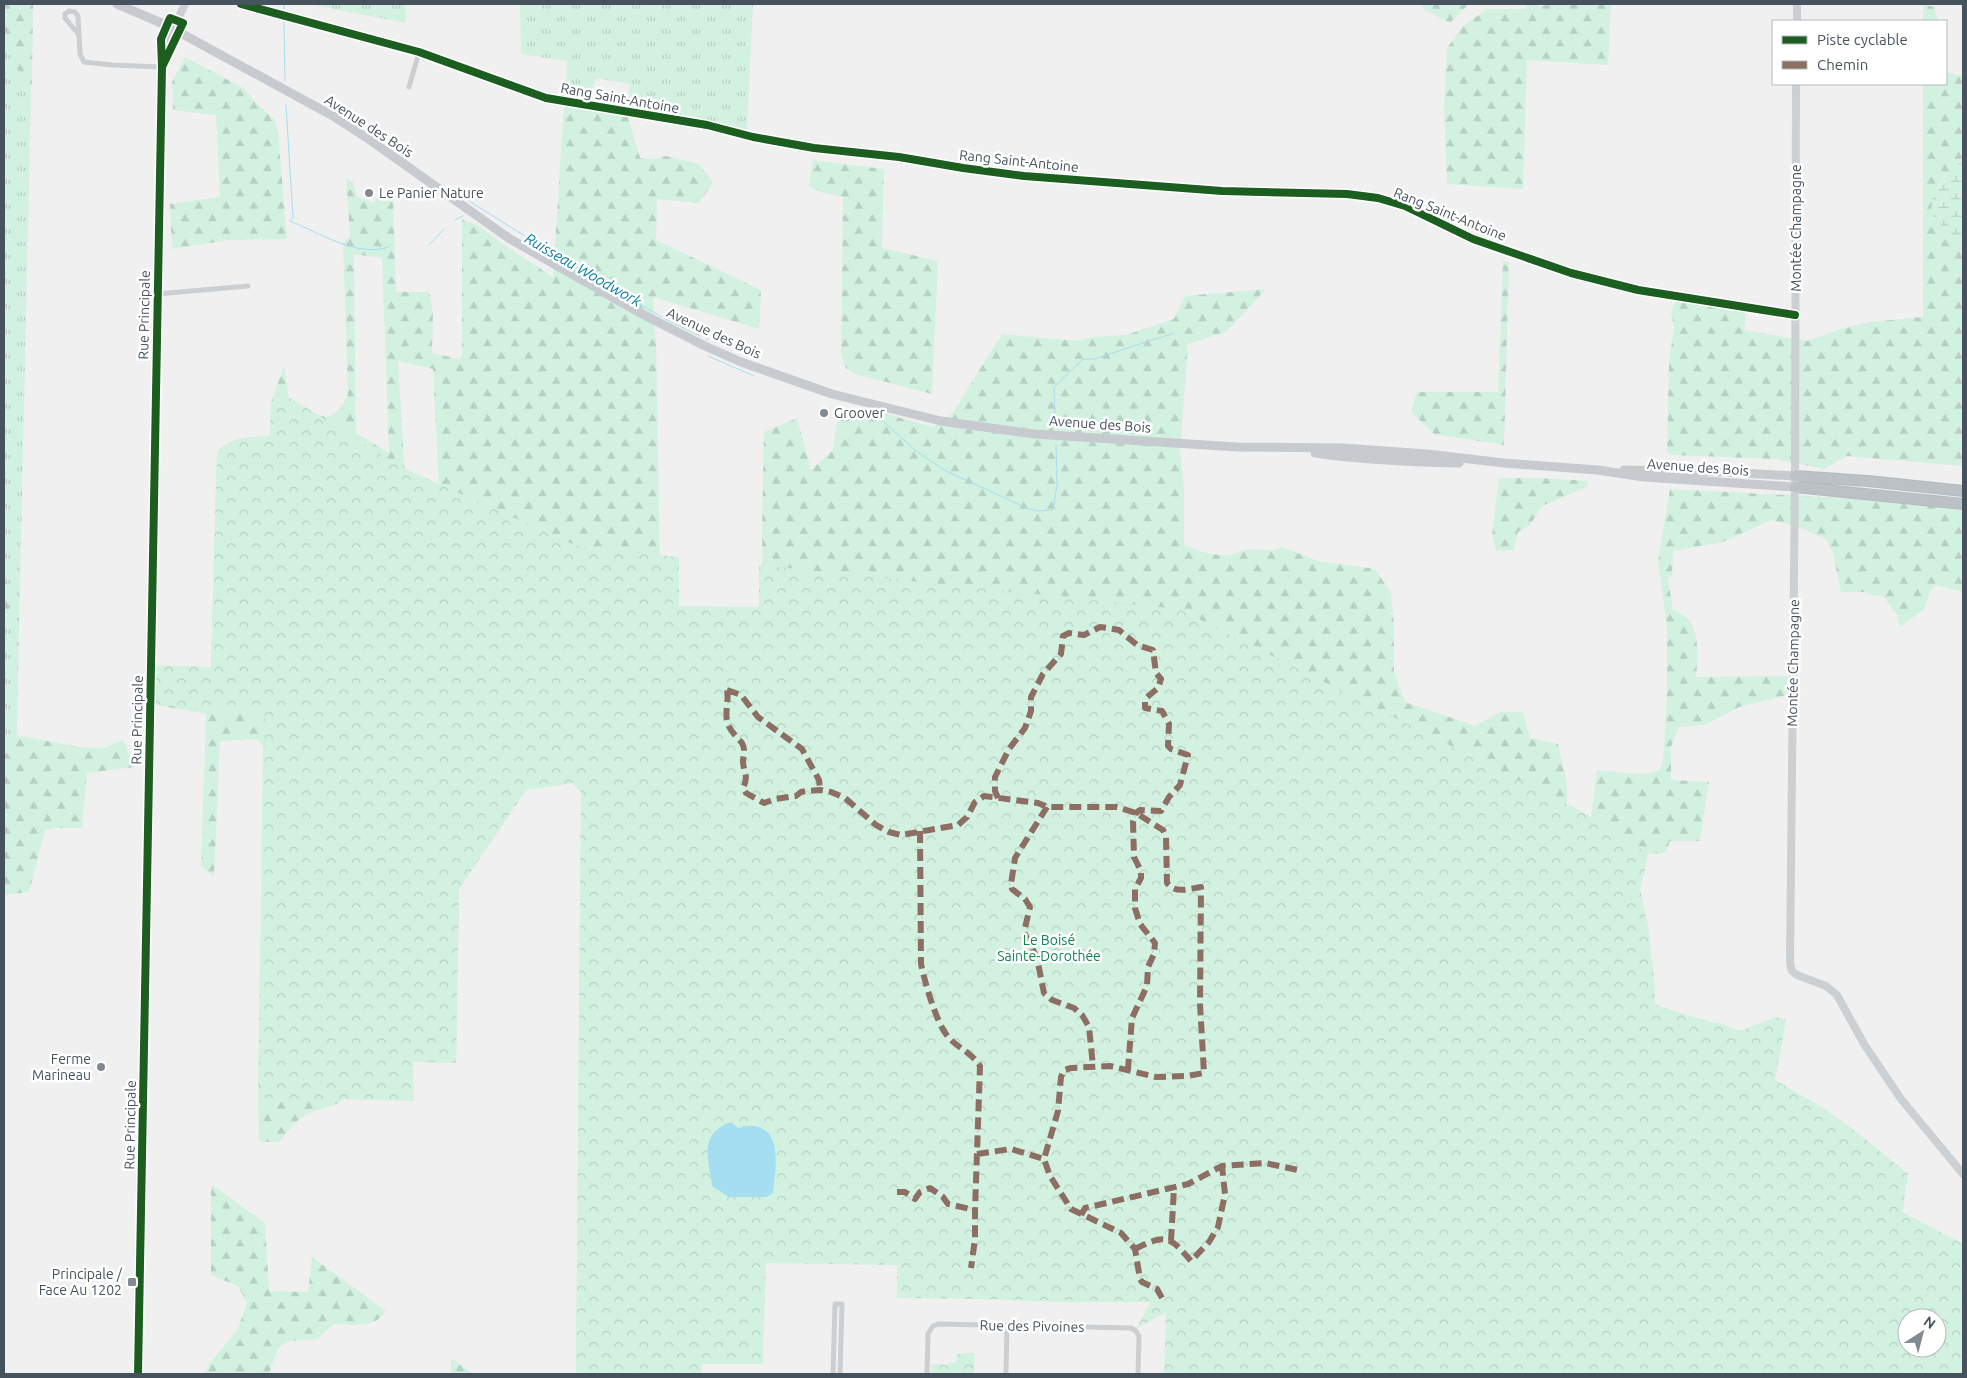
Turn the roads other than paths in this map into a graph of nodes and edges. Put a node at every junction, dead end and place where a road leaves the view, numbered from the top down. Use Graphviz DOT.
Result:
graph roads {
  1 [pos="118,4"];
  2 [pos="185,4"];
  3 [pos="240,4"];
  4 [pos="1797,4"];
  5 [pos="1797,20"];
  6 [pos="172,29"];
  7 [pos="78,35"];
  8 [pos="419,52"];
  9 [pos="162,67"];
  10 [pos="1796,85"];
  11 [pos="409,87"];
  12 [pos="248,286"];
  13 [pos="157,294"];
  14 [pos="1795,315"];
  15 [pos="1598,470"];
  16 [pos="1795,476"];
  17 [pos="1795,488"];
  18 [pos="1963,491"];
  19 [pos="1963,504"];
  20 [pos="1963,1174"];
  21 [pos="1007,1325"];
  22 [pos="138,1374"];
  23 [pos="833,1374"];
  24 [pos="840,1374"];
  25 [pos="927,1374"];
  26 [pos="1006,1374"];
  27 [pos="1138,1374"];
  1 -- 6 [label="main road, Avenue des Bois"];
  2 -- 6 [label="street, Rue Principale"];
  3 -- 8 [label="street, Rang Saint-Antoine"];
  4 -- 5 [label="street"];
  6 -- 9 [label="street, Rue Principale"];
  6 -- 15 [label="main road, Avenue des Bois"];
  7 -- 9 [label="street"];
  8 -- 11 [label="street"];
  8 -- 14 [label="street, Rang Saint-Antoine"];
  9 -- 13 [label="street, Rue Principale"];
  10 -- 14 [label="street, Montée Champagne"];
  12 -- 13 [label="street"];
  13 -- 22 [label="street, Rue Principale"];
  14 -- 16 [label="street, Montée Champagne"];
  15 -- 16 [label="main road, Avenue des Bois"];
  15 -- 17 [label="main road, Avenue des Bois"];
  16 -- 17 [label="street, Montée Champagne"];
  16 -- 18 [label="highway"];
  17 -- 19 [label="highway"];
  17 -- 20 [label="street, Montée Champagne"];
  21 -- 25 [label="street, Rue des Pivoines"];
  21 -- 26 [label="street"];
  21 -- 27 [label="street, Rue des Pivoines"];
  23 -- 24 [label="street"];
}
